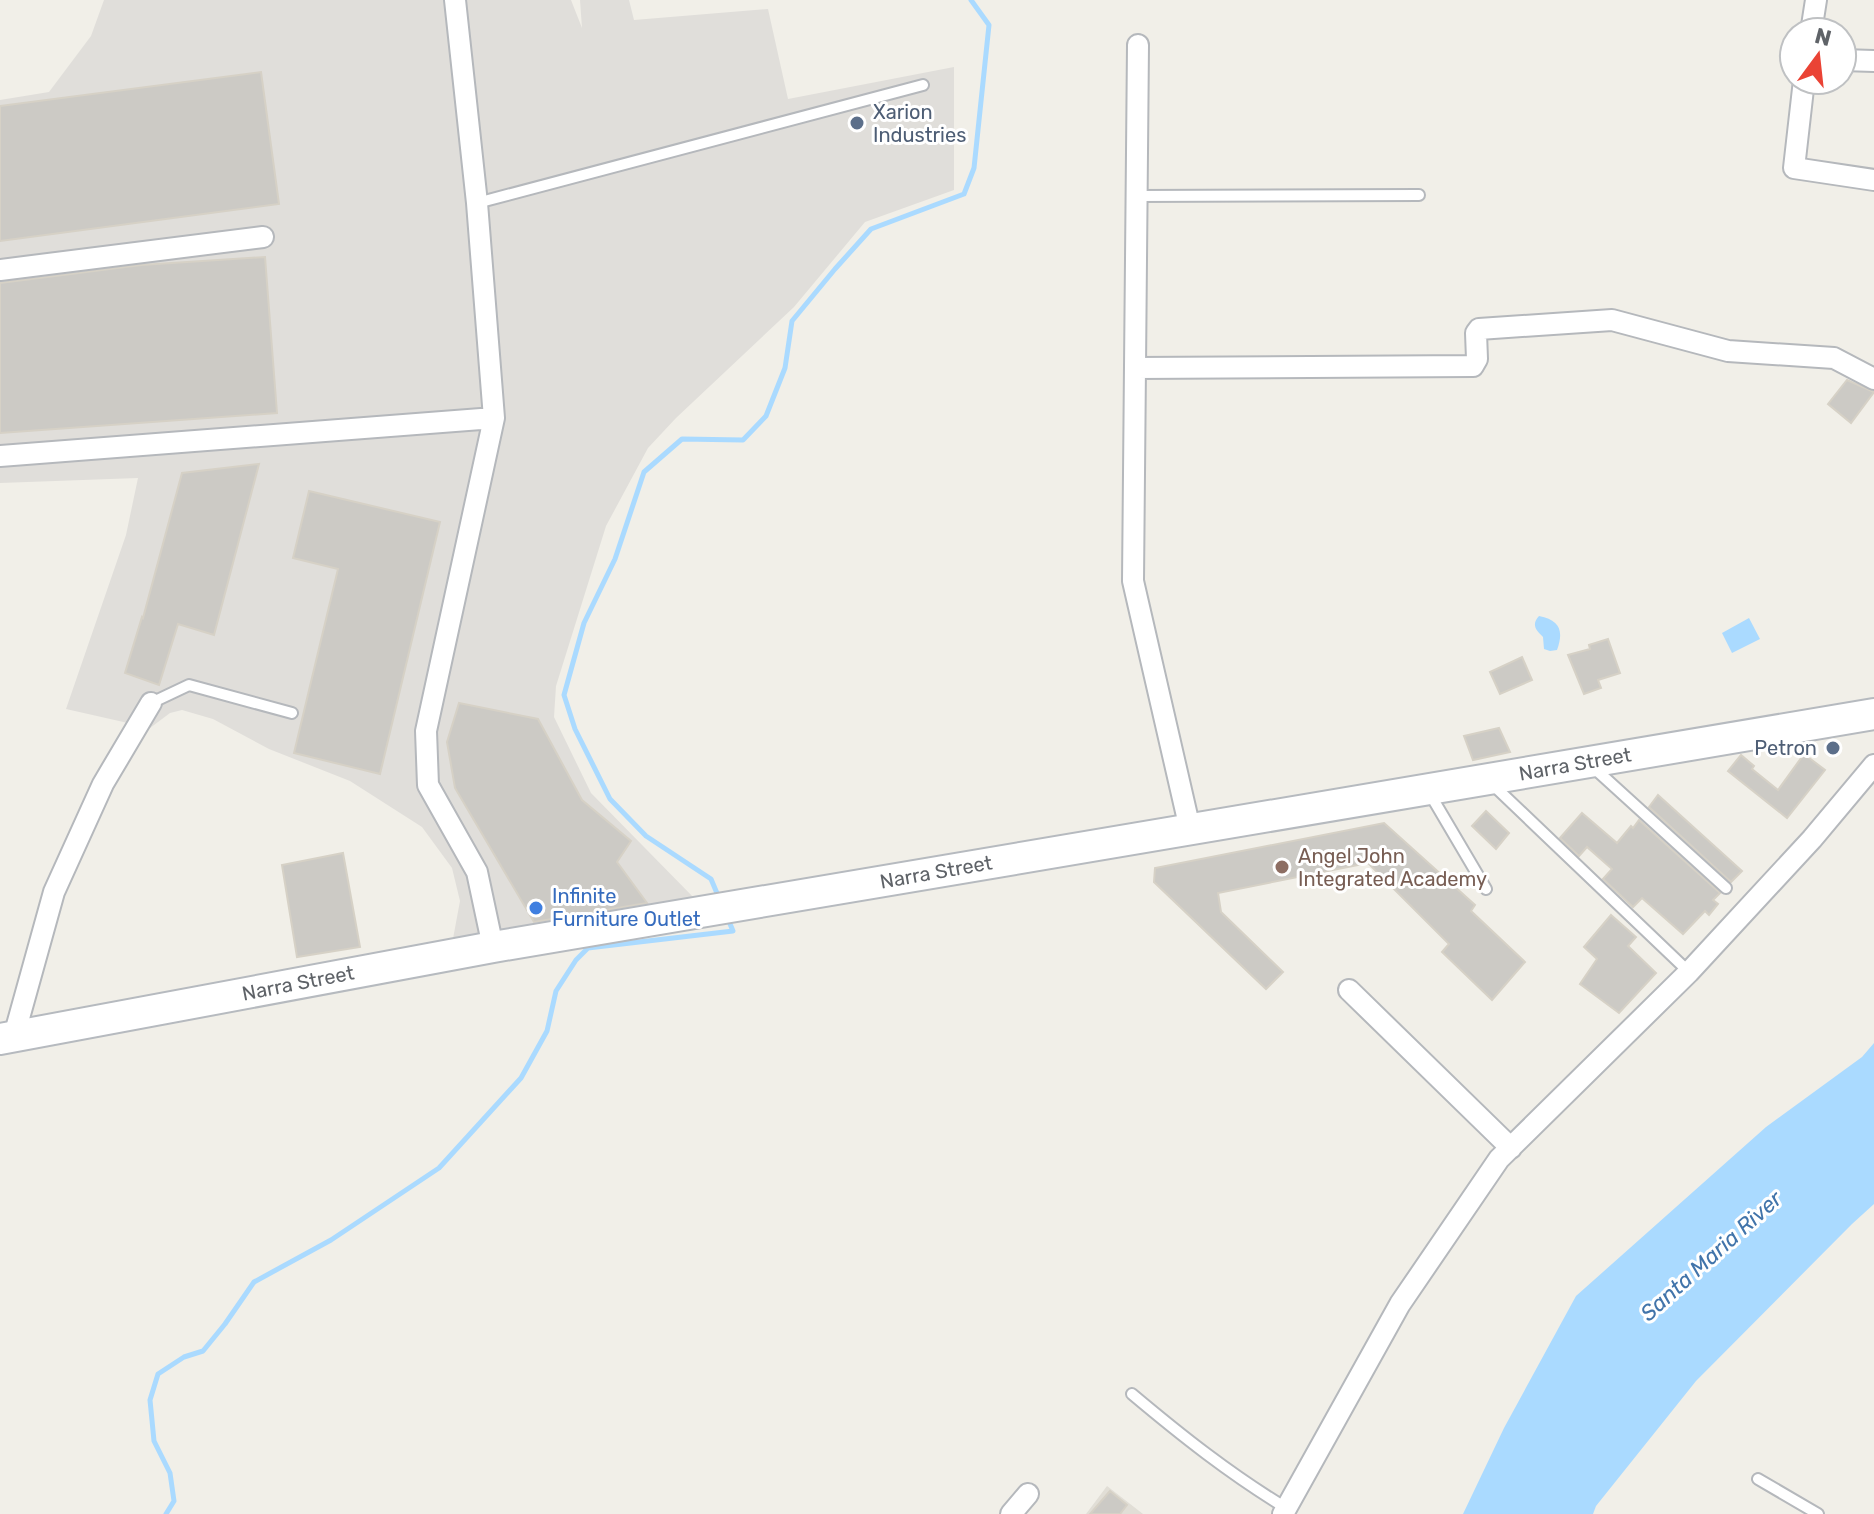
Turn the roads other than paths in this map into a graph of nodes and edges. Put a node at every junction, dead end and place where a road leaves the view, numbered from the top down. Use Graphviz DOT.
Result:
graph roads {
  1 [pos="455,0"];
  2 [pos="1138,45"];
  3 [pos="923,85"];
  4 [pos="1802,96"];
  5 [pos="1874,180"];
  6 [pos="1419,195"];
  7 [pos="1137,196"];
  8 [pos="477,203"];
  9 [pos="263,237"];
  10 [pos="0,270"];
  11 [pos="1135,368"];
  12 [pos="1874,379"];
  13 [pos="494,418"];
  14 [pos="0,456"];
  15 [pos="151,703"];
  16 [pos="292,713"];
  17 [pos="1874,714"];
  18 [pos="1588,762"];
  19 [pos="1874,765"];
  20 [pos="1487,779"];
  21 [pos="1426,789"];
  22 [pos="1190,829"];
  23 [pos="1726,888"];
  24 [pos="1486,889"];
  25 [pos="493,947"];
  26 [pos="1689,972"];
  27 [pos="1349,990"];
  28 [pos="7,1037"];
  29 [pos="1511,1148"];
  30 [pos="1132,1394"];
  31 [pos="1758,1479"];
  32 [pos="1028,1494"];
  33 [pos="1284,1511"];
  34 [pos="1011,1514"];
  35 [pos="1818,1514"];
  1 -- 8 [label="street"];
  2 -- 7 [label="street"];
  3 -- 8 [label="lane"];
  4 -- 5 [label="street"];
  6 -- 7 [label="lane"];
  7 -- 11 [label="street"];
  8 -- 13 [label="street"];
  9 -- 10 [label="street"];
  11 -- 12 [label="street"];
  11 -- 22 [label="street"];
  13 -- 14 [label="street"];
  13 -- 25 [label="street"];
  15 -- 16 [label="lane"];
  15 -- 28 [label="street"];
  17 -- 18 [label="main road, Narra Street"];
  18 -- 20 [label="main road, Narra Street"];
  18 -- 23 [label="lane"];
  19 -- 26 [label="street"];
  20 -- 21 [label="main road, Narra Street"];
  20 -- 26 [label="lane"];
  21 -- 22 [label="main road, Narra Street"];
  21 -- 24 [label="lane"];
  22 -- 25 [label="main road, Narra Street"];
  25 -- 28 [label="main road, Narra Street"];
  26 -- 29 [label="street"];
  27 -- 29 [label="street"];
  29 -- 33 [label="street"];
  30 -- 33 [label="lane"];
  31 -- 35 [label="lane"];
  32 -- 34 [label="street"];
}
